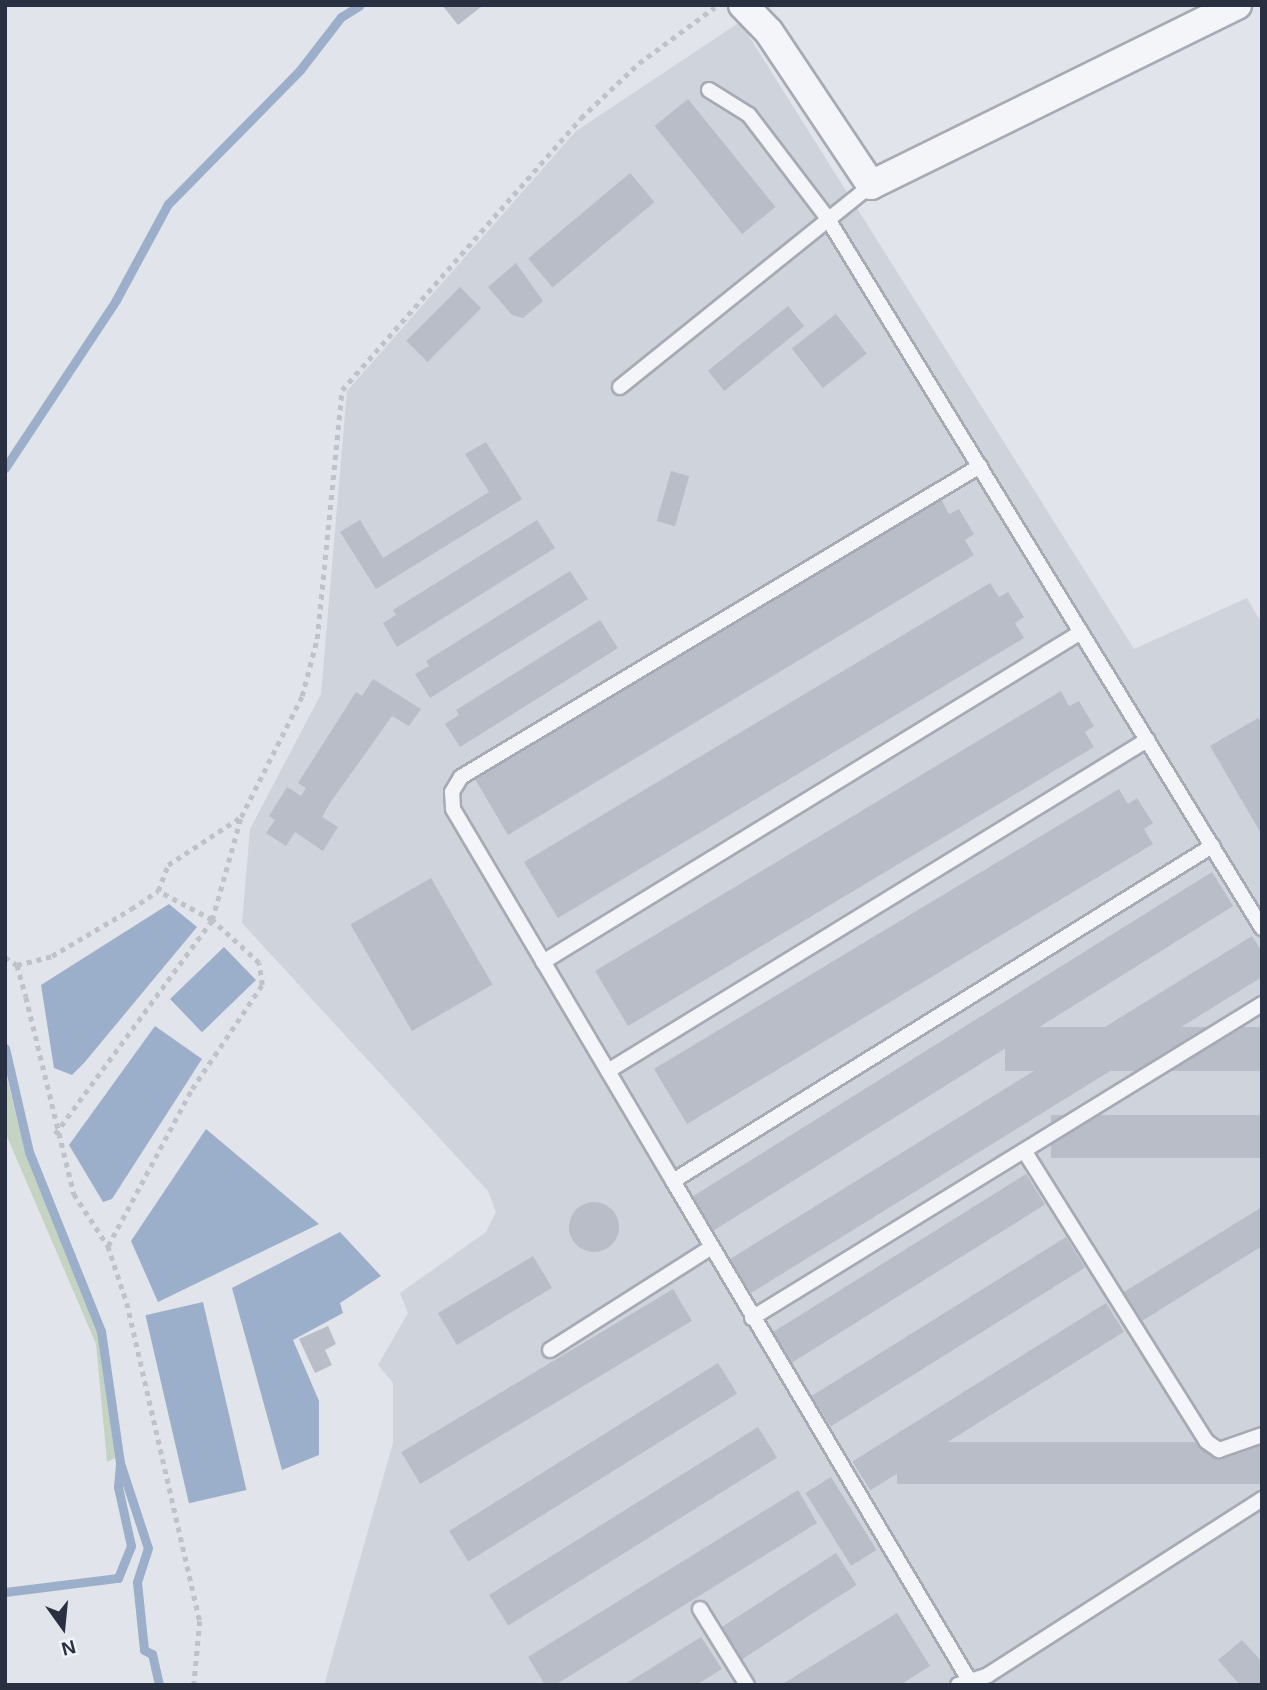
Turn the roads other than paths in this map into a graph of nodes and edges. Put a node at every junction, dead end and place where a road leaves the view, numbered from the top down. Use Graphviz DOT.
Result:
graph roads {
  1 [pos="743,5"];
  2 [pos="1237,5"];
  3 [pos="709,90"];
  4 [pos="871,185"];
  5 [pos="826,216"];
  6 [pos="620,387"];
  7 [pos="980,467"];
  8 [pos="1081,632"];
  9 [pos="1147,740"];
  10 [pos="1212,846"];
  11 [pos="1262,928"];
  12 [pos="543,961"];
  13 [pos="1262,1004"];
  14 [pos="608,1070"];
  15 [pos="1025,1152"];
  16 [pos="673,1181"];
  17 [pos="710,1248"];
  18 [pos="752,1318"];
  19 [pos="550,1350"];
  20 [pos="1262,1435"];
  21 [pos="1262,1500"];
  22 [pos="700,1609"];
  23 [pos="967,1684"];
  24 [pos="747,1685"];
  1 -- 4 [label="street"];
  2 -- 4 [label="street"];
  3 -- 5 [label="lane"];
  4 -- 5 [label="lane"];
  5 -- 6 [label="lane"];
  5 -- 7 [label="lane"];
  7 -- 8 [label="lane"];
  7 -- 12 [label="lane"];
  8 -- 9 [label="lane"];
  8 -- 12 [label="lane"];
  9 -- 10 [label="lane"];
  9 -- 14 [label="lane"];
  10 -- 11 [label="lane"];
  10 -- 16 [label="lane"];
  12 -- 14 [label="lane"];
  13 -- 15 [label="lane"];
  14 -- 16 [label="lane"];
  15 -- 18 [label="lane"];
  15 -- 20 [label="lane"];
  16 -- 17 [label="lane"];
  17 -- 18 [label="lane"];
  17 -- 19 [label="lane"];
  18 -- 23 [label="lane"];
  21 -- 23 [label="lane"];
  22 -- 24 [label="lane"];
}
